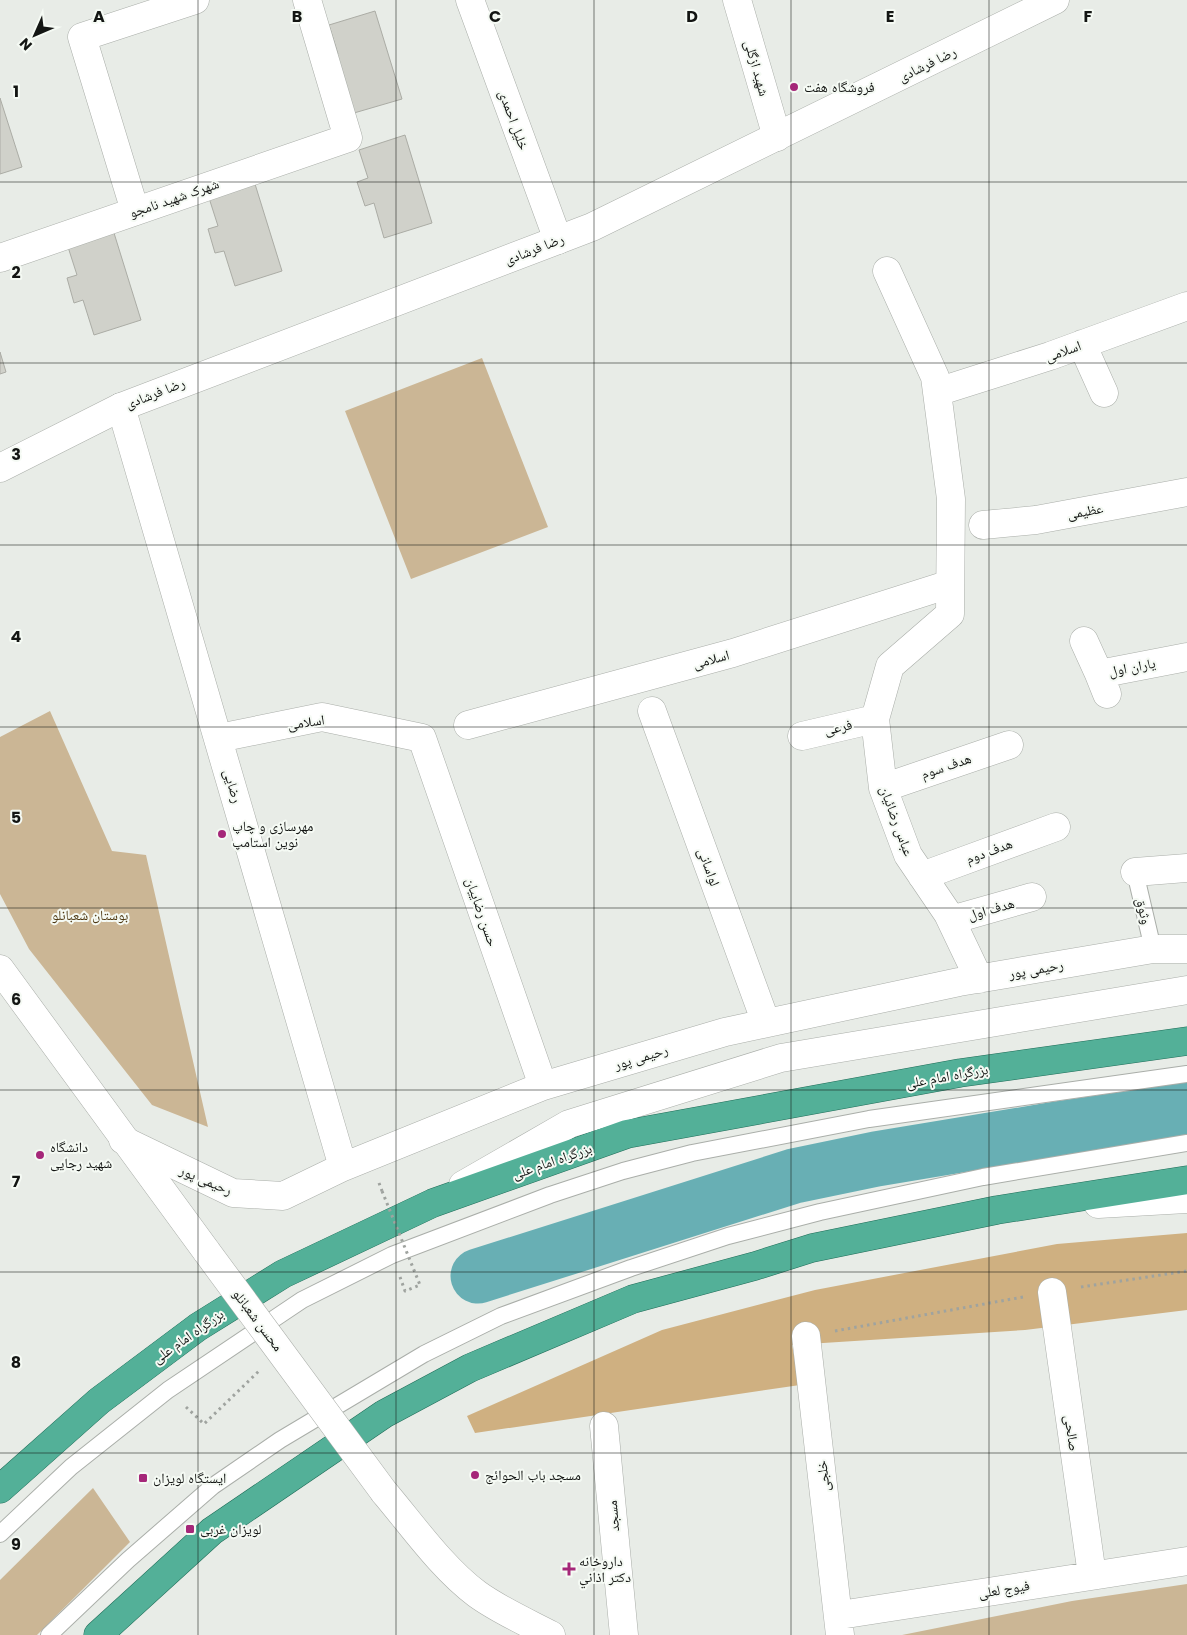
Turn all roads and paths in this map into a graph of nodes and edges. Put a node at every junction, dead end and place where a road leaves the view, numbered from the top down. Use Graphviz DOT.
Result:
graph roads {
  1 [pos="195,0"];
  2 [pos="307,0"];
  3 [pos="470,0"];
  4 [pos="737,0"];
  5 [pos="1055,0"];
  6 [pos="777,137"];
  7 [pos="135,211"];
  8 [pos="558,240"];
  9 [pos="0,258"];
  10 [pos="887,271"];
  11 [pos="1187,306"];
  12 [pos="1082,344"];
  13 [pos="937,392"];
  14 [pos="1104,393"];
  15 [pos="121,407"];
  16 [pos="0,468"];
  17 [pos="1187,492"];
  18 [pos="983,525"];
  19 [pos="950,584"];
  20 [pos="1084,640"];
  21 [pos="1187,657"];
  22 [pos="652,711"];
  23 [pos="875,719"];
  24 [pos="468,725"];
  25 [pos="802,736"];
  26 [pos="219,738"];
  27 [pos="422,738"];
  28 [pos="1009,745"];
  29 [pos="883,788"];
  30 [pos="1056,827"];
  31 [pos="1187,868"];
  32 [pos="1135,872"];
  33 [pos="922,876"];
  34 [pos="1032,897"];
  35 [pos="951,920"];
  36 [pos="1153,949"];
  37 [pos="1187,949"];
  38 [pos="0,969"];
  39 [pos="979,979"];
  40 [pos="1187,990"];
  41 [pos="766,1023"];
  42 [pos="1187,1040"];
  43 [pos="1187,1074"];
  44 [pos="543,1086"];
  45 [pos="123,1140"];
  46 [pos="1187,1143"];
  47 [pos="343,1166"];
  48 [pos="1187,1180"];
  49 [pos="382,1191"];
  50 [pos="1187,1199"];
  51 [pos="432,1203"];
  52 [pos="997,1210"];
  53 [pos="1187,1271"];
  54 [pos="405,1291"];
  55 [pos="1052,1292"];
  56 [pos="806,1336"];
  57 [pos="254,1378"];
  58 [pos="204,1424"];
  59 [pos="604,1426"];
  60 [pos="0,1489"];
  61 [pos="0,1534"];
  62 [pos="1187,1561"];
  63 [pos="1092,1575"];
  64 [pos="840,1625"];
  65 [pos="49,1635"];
  66 [pos="98,1635"];
  67 [pos="551,1635"];
  68 [pos="624,1635"];
  1 -- 7 [label="street"];
  2 -- 7 [label="street, شهرک شهید نامجو"];
  3 -- 8 [label="street, خلیل احمدی"];
  4 -- 6 [label="street, شهید ازگلی"];
  5 -- 6 [label="street, رضا فرشادی"];
  6 -- 8 [label="street, رضا فرشادی"];
  7 -- 9 [label="street, شهرک شهید نامجو"];
  8 -- 15 [label="street, رضا فرشادی"];
  10 -- 13 [label="street, عباس رضائیان"];
  11 -- 12 [label="street, اسلامی"];
  12 -- 13 [label="street, اسلامی"];
  12 -- 14 [label="street"];
  13 -- 19 [label="street, عباس رضائیان"];
  15 -- 16 [label="street, رضا فرشادی"];
  15 -- 26 [label="street, رضایی"];
  17 -- 18 [label="street, عظیمی"];
  19 -- 23 [label="street, عباس رضائیان"];
  19 -- 24 [label="street, اسلامی"];
  20 -- 21 [label="street, یاران اول"];
  22 -- 41 [label="street, لواسانی"];
  23 -- 25 [label="street, فرعی"];
  23 -- 29 [label="street, عباس رضائیان"];
  26 -- 27 [label="street, اسلامی"];
  26 -- 47 [label="street, رضایی"];
  27 -- 44 [label="street, حسن رضاییان"];
  28 -- 29 [label="street, هدف سوم"];
  29 -- 33 [label="street, عباس رضائیان"];
  30 -- 33 [label="street, هدف دوم"];
  31 -- 32 [label="street"];
  32 -- 36 [label="lane, وثوق"];
  33 -- 35 [label="street, عباس رضائیان"];
  34 -- 35 [label="street, هدف اول"];
  35 -- 39 [label="street, عباس رضائیان"];
  36 -- 37 [label="street, رحیمی پور"];
  36 -- 39 [label="street, رحیمی پور"];
  38 -- 45 [label="street, محسن شعبانلو"];
  39 -- 41 [label="street, رحیمی پور"];
  40 -- 51 [label="street"];
  41 -- 44 [label="street, رحیمی پور"];
  42 -- 51 [label="highway, بزرگراه امام علی"];
  43 -- 61 [label="lane"];
  44 -- 47 [label="street, رحیمی پور"];
  45 -- 47 [label="street, رحیمی پور"];
  45 -- 67 [label="street, محسن شعبانلو, bridge"];
  46 -- 65 [label="lane"];
  48 -- 52 [label="highway"];
  49 -- 54 [label="path, bridge"];
  50 -- 52 [label="street"];
  51 -- 60 [label="highway, بزرگراه امام علی"];
  52 -- 66 [label="highway"];
  53 -- 55 [label="path"];
  55 -- 56 [label="path"];
  55 -- 63 [label="street, صالحی"];
  56 -- 64 [label="street, خلجی"];
  57 -- 58 [label="path"];
  59 -- 68 [label="street, مسجد"];
  62 -- 63 [label="street, فیوج لعلی"];
  63 -- 64 [label="street, فیوج لعلی"];
}
